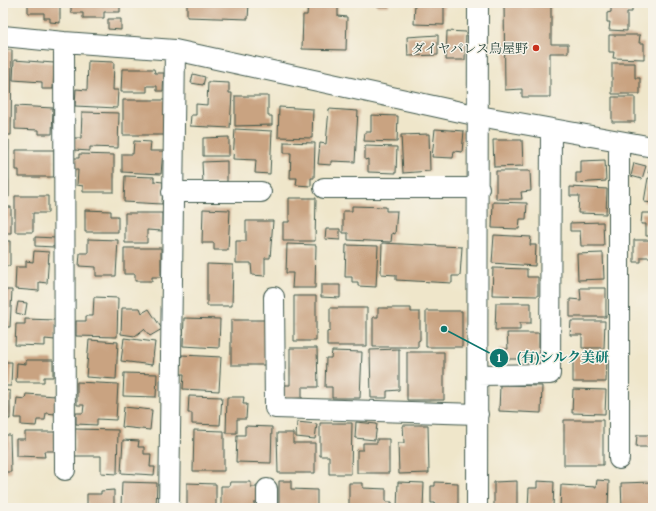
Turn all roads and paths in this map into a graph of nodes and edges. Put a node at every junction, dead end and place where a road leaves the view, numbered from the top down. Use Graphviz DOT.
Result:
graph roads {
  1 [pos="478,3"];
  2 [pos="3,36"];
  3 [pos="64,42"];
  4 [pos="175,50"];
  5 [pos="479,116"];
  6 [pos="551,129"];
  7 [pos="619,141"];
  8 [pos="653,147"];
  9 [pos="324,188"];
  10 [pos="479,188"];
  11 [pos="172,192"];
  12 [pos="261,192"];
  13 [pos="274,296"];
  14 [pos="478,375"];
  15 [pos="478,414"];
  16 [pos="619,459"];
  17 [pos="65,470"];
  18 [pos="169,508"];
  19 [pos="478,508"];
  1 -- 5 [label="street"];
  2 -- 3 [label="street"];
  3 -- 4 [label="street"];
  3 -- 17 [label="street"];
  4 -- 5 [label="street"];
  4 -- 11 [label="street"];
  5 -- 6 [label="street"];
  5 -- 10 [label="street"];
  6 -- 7 [label="street"];
  6 -- 14 [label="street"];
  7 -- 8 [label="street"];
  7 -- 16 [label="street"];
  9 -- 10 [label="street"];
  10 -- 14 [label="street"];
  11 -- 12 [label="street"];
  11 -- 18 [label="street"];
  13 -- 15 [label="street"];
  14 -- 15 [label="street"];
  15 -- 19 [label="street"];
}
